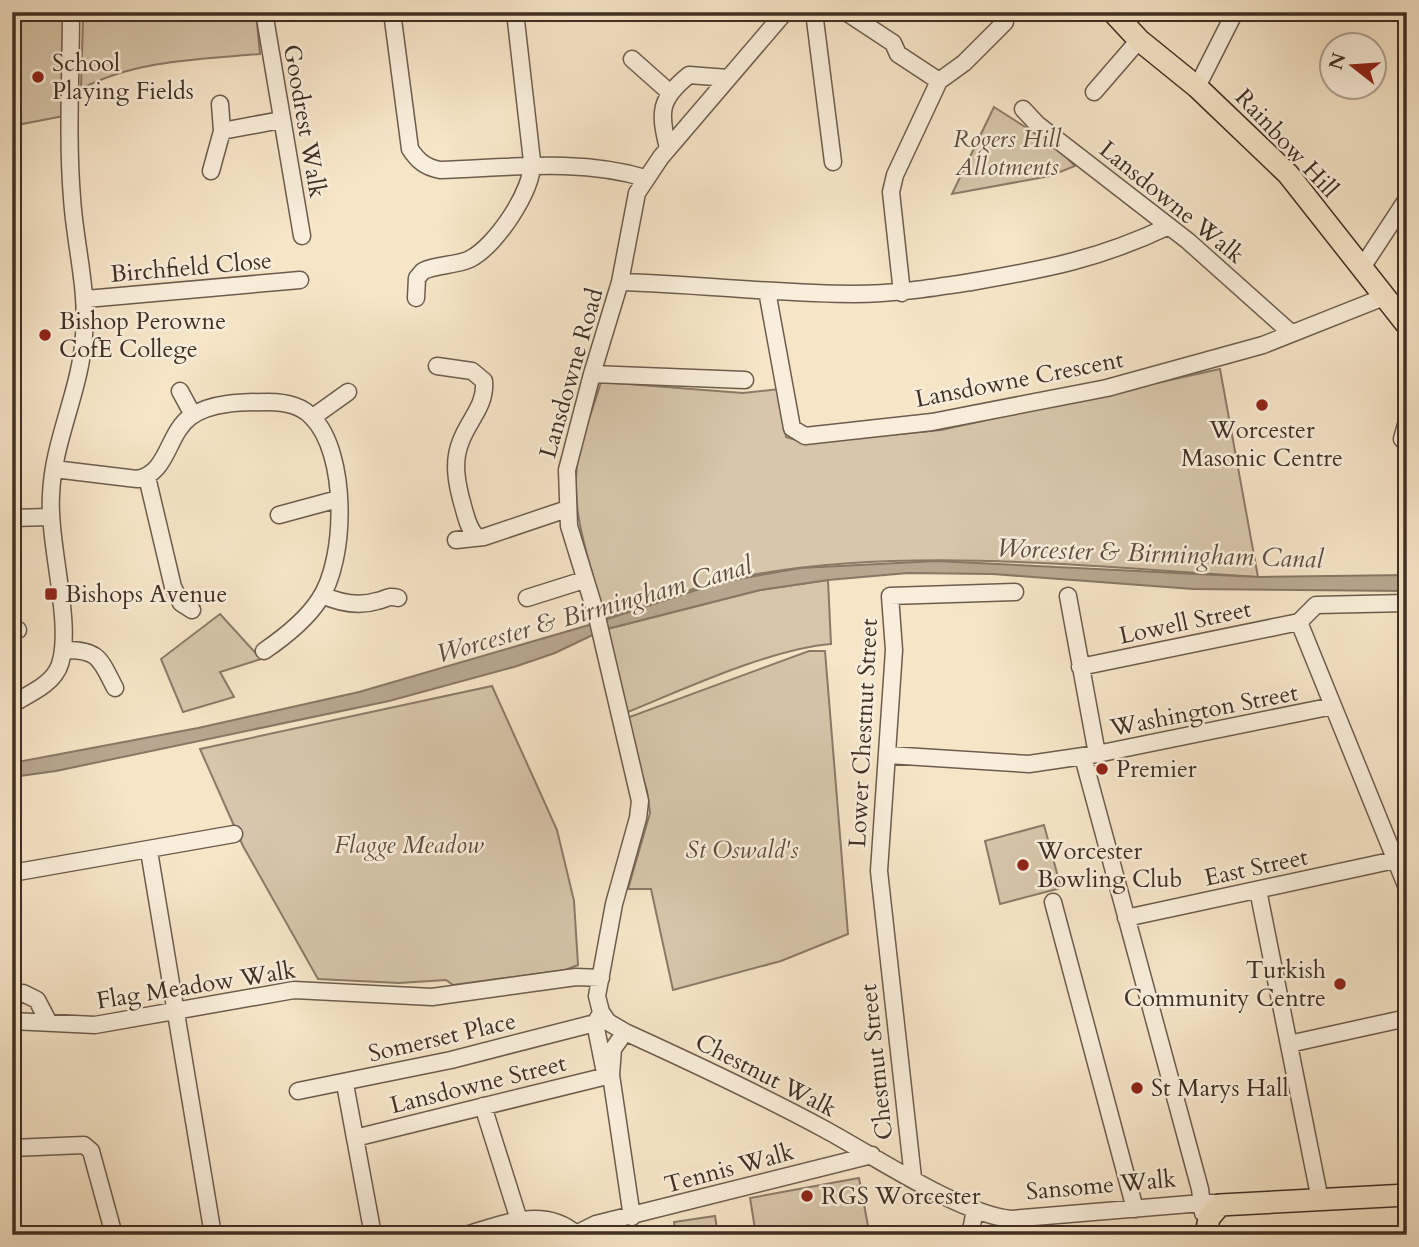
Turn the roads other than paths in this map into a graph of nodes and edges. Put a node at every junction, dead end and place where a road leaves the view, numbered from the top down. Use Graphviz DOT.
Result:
graph roads {
  1 [pos="71,12"];
  2 [pos="264,12"];
  3 [pos="392,12"];
  4 [pos="515,12"];
  5 [pos="785,12"];
  6 [pos="814,12"];
  7 [pos="846,12"];
  8 [pos="1114,12"];
  9 [pos="1235,12"];
  10 [pos="1005,22"];
  11 [pos="1139,40"];
  12 [pos="632,59"];
  13 [pos="728,78"];
  14 [pos="939,81"];
  15 [pos="1197,87"];
  16 [pos="668,91"];
  17 [pos="1094,92"];
  18 [pos="220,104"];
  19 [pos="1023,109"];
  20 [pos="281,120"];
  21 [pos="222,131"];
  22 [pos="668,148"];
  23 [pos="833,162"];
  24 [pos="533,167"];
  25 [pos="211,171"];
  26 [pos="645,178"];
  27 [pos="1407,199"];
  28 [pos="1169,226"];
  29 [pos="302,236"];
  30 [pos="1361,269"];
  31 [pos="300,280"];
  32 [pos="621,282"];
  33 [pos="767,291"];
  34 [pos="902,293"];
  35 [pos="1384,297"];
  36 [pos="416,298"];
  37 [pos="86,299"];
  38 [pos="1407,325"];
  39 [pos="1290,332"];
  40 [pos="437,366"];
  41 [pos="592,374"];
  42 [pos="746,380"];
  43 [pos="180,391"];
  44 [pos="348,392"];
  45 [pos="193,415"];
  46 [pos="313,417"];
  47 [pos="1407,421"];
  48 [pos="1402,439"];
  49 [pos="54,469"];
  50 [pos="147,478"];
  51 [pos="338,499"];
  52 [pos="567,509"];
  53 [pos="279,515"];
  54 [pos="50,517"];
  55 [pos="12,518"];
  56 [pos="476,536"];
  57 [pos="456,540"];
  58 [pos="584,580"];
  59 [pos="1015,592"];
  60 [pos="322,595"];
  61 [pos="1068,596"];
  62 [pos="398,598"];
  63 [pos="527,598"];
  64 [pos="1407,603"];
  65 [pos="192,610"];
  66 [pos="1299,622"];
  67 [pos="63,650"];
  68 [pos="264,651"];
  69 [pos="1080,667"];
  70 [pos="115,688"];
  71 [pos="12,704"];
  72 [pos="1333,706"];
  73 [pos="888,755"];
  74 [pos="1090,756"];
  75 [pos="234,834"];
  76 [pos="149,851"];
  77 [pos="1395,860"];
  78 [pos="879,871"];
  79 [pos="12,873"];
  80 [pos="1407,888"];
  81 [pos="1258,890"];
  82 [pos="1053,902"];
  83 [pos="1126,918"];
  84 [pos="601,978"];
  85 [pos="12,997"];
  86 [pos="175,1013"];
  87 [pos="598,1018"];
  88 [pos="1407,1018"];
  89 [pos="12,1021"];
  90 [pos="48,1021"];
  91 [pos="625,1032"];
  92 [pos="1289,1044"];
  93 [pos="611,1074"];
  94 [pos="345,1084"];
  95 [pos="298,1091"];
  96 [pos="483,1106"];
  97 [pos="355,1138"];
  98 [pos="847,1141"];
  99 [pos="12,1148"];
  100 [pos="872,1155"];
  101 [pos="837,1163"];
  102 [pos="912,1178"];
  103 [pos="1407,1195"];
  104 [pos="1320,1200"];
  105 [pos="1202,1203"];
  106 [pos="1231,1203"];
  107 [pos="1135,1209"];
  108 [pos="975,1210"];
  109 [pos="632,1217"];
  110 [pos="519,1220"];
  111 [pos="1205,1232"];
  112 [pos="575,1234"];
  113 [pos="114,1235"];
  114 [pos="213,1235"];
  115 [pos="373,1235"];
  116 [pos="466,1235"];
  117 [pos="970,1235"];
  1 -- 37 [label="street"];
  2 -- 20 [label="street, Goodrest Walk"];
  3 -- 24 [label="street"];
  4 -- 24 [label="street"];
  5 -- 13 [label="street, Lansdowne Road"];
  6 -- 23 [label="street"];
  7 -- 14 [label="street"];
  8 -- 11 [label="main road, Rainbow Hill"];
  9 -- 15 [label="street"];
  10 -- 14 [label="street"];
  11 -- 15 [label="main road, Rainbow Hill"];
  11 -- 17 [label="street"];
  12 -- 16 [label="street"];
  13 -- 16 [label="street"];
  13 -- 22 [label="street, Lansdowne Road"];
  14 -- 34 [label="street"];
  15 -- 30 [label="main road, Rainbow Hill"];
  16 -- 22 [label="street"];
  18 -- 21 [label="street"];
  19 -- 28 [label="street, Lansdowne Walk"];
  20 -- 21 [label="street"];
  20 -- 29 [label="street, Goodrest Walk"];
  21 -- 25 [label="street"];
  22 -- 26 [label="street, Lansdowne Road"];
  24 -- 26 [label="street"];
  24 -- 36 [label="street"];
  26 -- 32 [label="street, Lansdowne Road"];
  27 -- 30 [label="street"];
  28 -- 34 [label="street"];
  28 -- 39 [label="street, Lansdowne Walk"];
  30 -- 35 [label="main road, Rainbow Hill"];
  31 -- 37 [label="street, Birchfield Close"];
  32 -- 33 [label="street"];
  32 -- 41 [label="street, Lansdowne Road"];
  33 -- 34 [label="street"];
  33 -- 39 [label="street, Lansdowne Crescent"];
  35 -- 38 [label="main road, Rainbow Hill"];
  35 -- 39 [label="street, Lansdowne Crescent"];
  37 -- 49 [label="street"];
  40 -- 56 [label="street"];
  41 -- 42 [label="street"];
  41 -- 52 [label="street, Lansdowne Road"];
  43 -- 45 [label="street"];
  44 -- 46 [label="street"];
  45 -- 46 [label="street"];
  45 -- 50 [label="street"];
  46 -- 51 [label="street"];
  47 -- 48 [label="street"];
  49 -- 50 [label="street"];
  49 -- 54 [label="street"];
  50 -- 65 [label="street"];
  51 -- 53 [label="street"];
  51 -- 60 [label="street"];
  52 -- 56 [label="street"];
  52 -- 58 [label="street, Lansdowne Road"];
  54 -- 55 [label="street"];
  54 -- 67 [label="street"];
  56 -- 57 [label="street"];
  58 -- 63 [label="street"];
  58 -- 84 [label="street, Lansdowne Road"];
  59 -- 73 [label="street, Lower Chestnut Street"];
  60 -- 62 [label="street"];
  60 -- 68 [label="street"];
  61 -- 69 [label="street"];
  64 -- 66 [label="street"];
  66 -- 69 [label="street, Lowell Street"];
  66 -- 72 [label="street"];
  67 -- 70 [label="street"];
  67 -- 71 [label="street"];
  69 -- 74 [label="street"];
  72 -- 74 [label="street, Washington Street"];
  72 -- 77 [label="street"];
  73 -- 74 [label="street, Washington Street"];
  73 -- 78 [label="street, Lower Chestnut Street"];
  74 -- 83 [label="street"];
  75 -- 76 [label="street"];
  76 -- 79 [label="street"];
  76 -- 86 [label="street"];
  77 -- 80 [label="street"];
  77 -- 81 [label="street, East Street"];
  78 -- 102 [label="street, Chestnut Street"];
  81 -- 83 [label="street, East Street"];
  81 -- 92 [label="street"];
  82 -- 107 [label="street"];
  83 -- 105 [label="street"];
  84 -- 86 [label="street, Flag Meadow Walk"];
  84 -- 87 [label="street, Lansdowne Road"];
  85 -- 90 [label="street"];
  86 -- 90 [label="street, Flag Meadow Walk"];
  86 -- 114 [label="street"];
  87 -- 91 [label="street, Chestnut Walk"];
  87 -- 93 [label="street, Lansdowne Road"];
  87 -- 94 [label="street, Somerset Place"];
  88 -- 92 [label="street"];
  89 -- 90 [label="street, Flag Meadow Walk"];
  91 -- 93 [label="street, Lansdowne Road"];
  91 -- 98 [label="street, Chestnut Walk"];
  92 -- 104 [label="street"];
  93 -- 96 [label="street, Lansdowne Street"];
  93 -- 109 [label="street, Lansdowne Road"];
  94 -- 95 [label="street, Somerset Place"];
  94 -- 97 [label="street"];
  96 -- 97 [label="street, Lansdowne Street"];
  96 -- 110 [label="street"];
  97 -- 115 [label="street"];
  98 -- 100 [label="street, Chestnut Walk"];
  98 -- 101 [label="street"];
  99 -- 113 [label="street"];
  100 -- 101 [label="street, Tennis Walk"];
  100 -- 102 [label="street, Chestnut Walk"];
  101 -- 109 [label="street, Tennis Walk"];
  102 -- 108 [label="street"];
  103 -- 104 [label="main road, Sansome Walk"];
  104 -- 106 [label="main road, Sansome Walk"];
  105 -- 106 [label="street, Sansome Walk"];
  105 -- 107 [label="street, Sansome Walk"];
  105 -- 111 [label="street"];
  106 -- 111 [label="main road"];
  107 -- 108 [label="street, Sansome Walk"];
  108 -- 117 [label="street"];
  109 -- 112 [label="street, Tennis Walk"];
  110 -- 112 [label="street"];
  110 -- 116 [label="street"];
}
